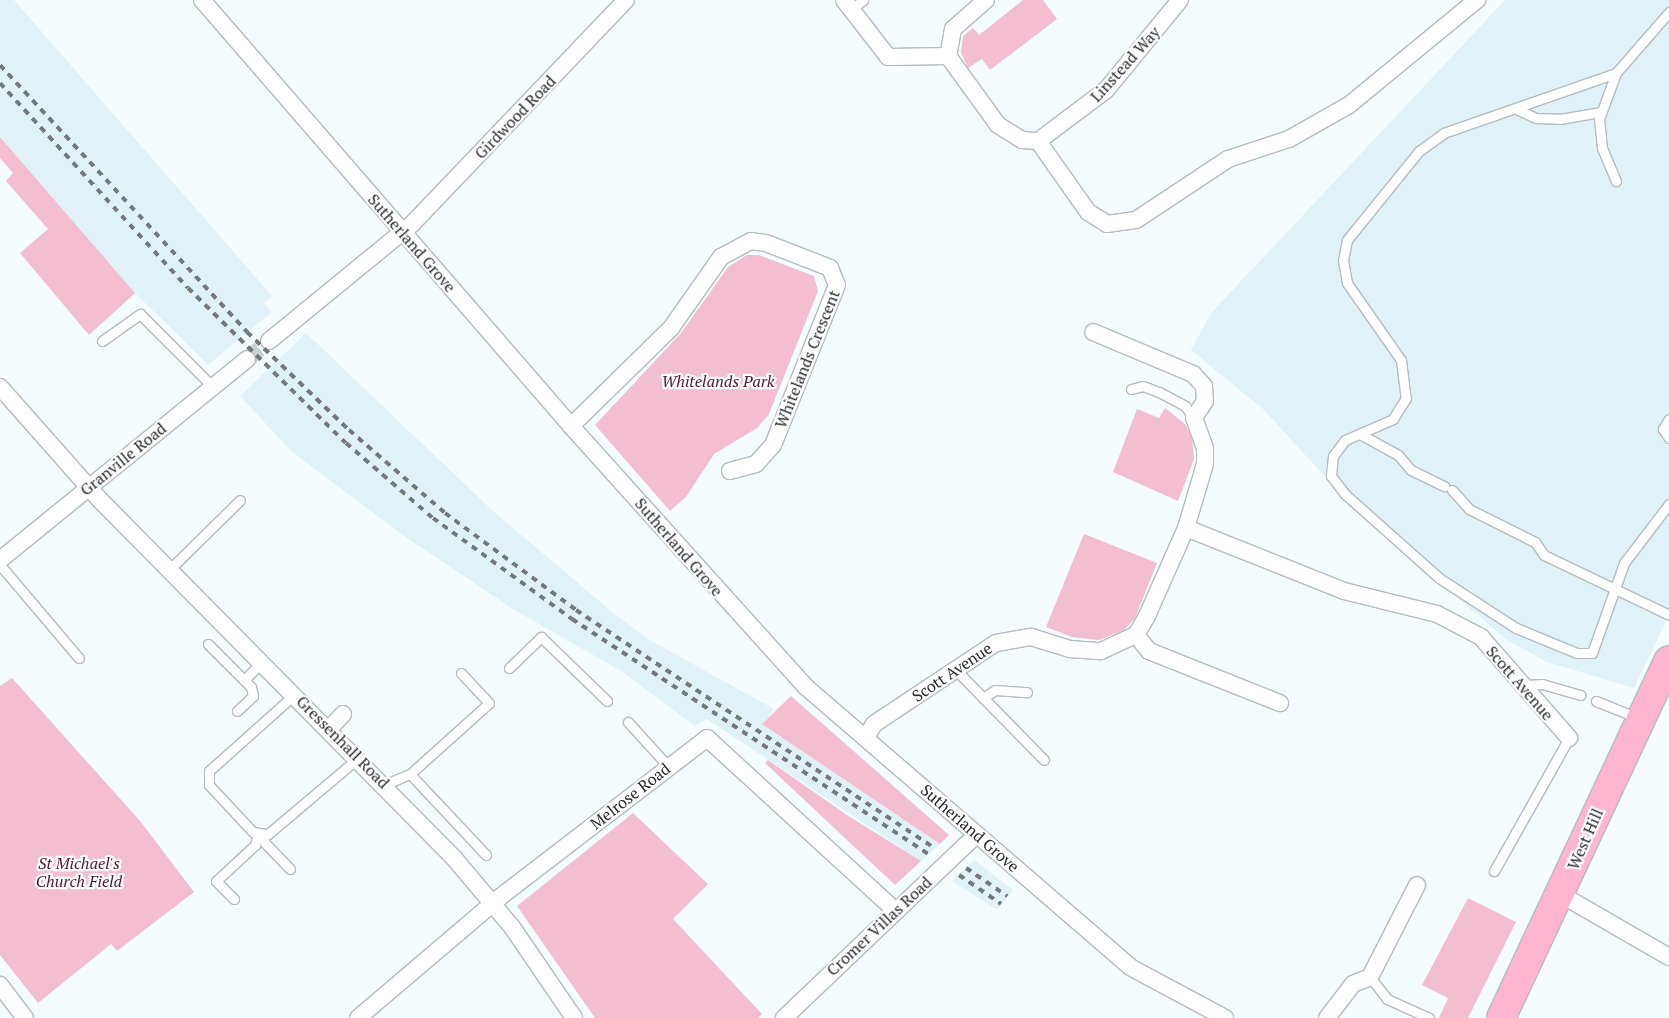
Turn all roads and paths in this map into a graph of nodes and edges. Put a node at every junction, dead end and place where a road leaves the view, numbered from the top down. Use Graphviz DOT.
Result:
graph roads {
  1 [pos="202,0"];
  2 [pos="626,0"];
  3 [pos="986,0"];
  4 [pos="1180,0"];
  5 [pos="1477,0"];
  6 [pos="853,3"];
  7 [pos="1669,12"];
  8 [pos="948,56"];
  9 [pos="1616,73"];
  10 [pos="1518,110"];
  11 [pos="1601,112"];
  12 [pos="1038,141"];
  13 [pos="1616,181"];
  14 [pos="402,231"];
  15 [pos="1093,332"];
  16 [pos="102,341"];
  17 [pos="269,341"];
  18 [pos="247,359"];
  19 [pos="212,386"];
  20 [pos="0,387"];
  21 [pos="1131,389"];
  22 [pos="1194,418"];
  23 [pos="1669,419"];
  24 [pos="571,426"];
  25 [pos="1360,434"];
  26 [pos="1669,438"];
  27 [pos="730,471"];
  28 [pos="88,487"];
  29 [pos="240,500"];
  30 [pos="1669,504"];
  31 [pos="1186,528"];
  32 [pos="0,560"];
  33 [pos="0,565"];
  34 [pos="170,569"];
  35 [pos="1611,589"];
  36 [pos="1669,615"];
  37 [pos="1136,635"];
  38 [pos="208,644"];
  39 [pos="79,658"];
  40 [pos="1669,660"];
  41 [pos="264,661"];
  42 [pos="510,668"];
  43 [pos="955,669"];
  44 [pos="461,673"];
  45 [pos="244,680"];
  46 [pos="1526,685"];
  47 [pos="1026,692"];
  48 [pos="296,694"];
  49 [pos="1580,695"];
  50 [pos="983,698"];
  51 [pos="607,701"];
  52 [pos="1596,701"];
  53 [pos="1280,703"];
  54 [pos="237,711"];
  55 [pos="343,714"];
  56 [pos="1640,719"];
  57 [pos="628,722"];
  58 [pos="330,728"];
  59 [pos="866,737"];
  60 [pos="1569,738"];
  61 [pos="358,758"];
  62 [pos="1044,760"];
  63 [pos="668,766"];
  64 [pos="410,774"];
  65 [pos="386,784"];
  66 [pos="260,835"];
  67 [pos="976,835"];
  68 [pos="486,855"];
  69 [pos="290,869"];
  70 [pos="1494,871"];
  71 [pos="1417,885"];
  72 [pos="1560,894"];
  73 [pos="234,899"];
  74 [pos="494,903"];
  75 [pos="895,910"];
  76 [pos="1669,957"];
  77 [pos="1370,977"];
  78 [pos="0,985"];
  79 [pos="25,1018"];
  80 [pos="358,1018"];
  81 [pos="574,1018"];
  82 [pos="784,1018"];
  83 [pos="1225,1018"];
  84 [pos="1327,1018"];
  85 [pos="1430,1018"];
  86 [pos="1501,1018"];
  1 -- 14 [label="street, Sutherland Grove"];
  2 -- 14 [label="street, Girdwood Road"];
  3 -- 8 [label="street"];
  4 -- 12 [label="street, Linstead Way"];
  5 -- 12 [label="street"];
  6 -- 8 [label="street"];
  7 -- 9 [label="lane"];
  8 -- 12 [label="street"];
  9 -- 10 [label="lane"];
  9 -- 11 [label="lane"];
  10 -- 11 [label="lane"];
  10 -- 25 [label="lane"];
  11 -- 13 [label="lane"];
  14 -- 17 [label="street"];
  14 -- 24 [label="street, Sutherland Grove"];
  15 -- 22 [label="street"];
  16 -- 19 [label="lane"];
  18 -- 19 [label="street, Granville Road"];
  19 -- 28 [label="street, Granville Road"];
  20 -- 28 [label="street, Gressenhall Road"];
  21 -- 22 [label="lane"];
  22 -- 31 [label="street"];
  23 -- 26 [label="lane"];
  24 -- 27 [label="street, Whitelands Crescent"];
  24 -- 59 [label="street, Sutherland Grove"];
  25 -- 35 [label="lane"];
  25 -- 35 [label="lane"];
  28 -- 32 [label="street, Granville Road"];
  28 -- 34 [label="street, Gressenhall Road"];
  29 -- 34 [label="lane"];
  30 -- 35 [label="lane"];
  31 -- 37 [label="street"];
  31 -- 46 [label="street, Scott Avenue"];
  33 -- 39 [label="lane"];
  34 -- 41 [label="street, Gressenhall Road"];
  35 -- 36 [label="lane"];
  37 -- 43 [label="street, Scott Avenue"];
  37 -- 53 [label="street"];
  38 -- 45 [label="lane"];
  40 -- 56 [label="highway, West Hill"];
  41 -- 45 [label="lane"];
  41 -- 48 [label="street, Gressenhall Road"];
  42 -- 51 [label="lane"];
  43 -- 50 [label="lane"];
  43 -- 59 [label="street, Scott Avenue"];
  44 -- 64 [label="lane"];
  45 -- 54 [label="lane"];
  46 -- 49 [label="lane"];
  46 -- 60 [label="street, Scott Avenue"];
  47 -- 50 [label="lane"];
  48 -- 58 [label="street, Gressenhall Road"];
  48 -- 66 [label="lane"];
  50 -- 62 [label="lane"];
  52 -- 56 [label="lane"];
  55 -- 58 [label="street"];
  56 -- 72 [label="highway, West Hill"];
  57 -- 63 [label="lane"];
  58 -- 61 [label="street, Gressenhall Road"];
  59 -- 67 [label="street, Sutherland Grove"];
  60 -- 70 [label="lane, Scott Avenue"];
  61 -- 65 [label="street, Gressenhall Road"];
  61 -- 66 [label="lane"];
  63 -- 74 [label="street, Melrose Road"];
  63 -- 75 [label="street, Melrose Road"];
  64 -- 65 [label="lane"];
  64 -- 68 [label="lane"];
  65 -- 74 [label="street, Gressenhall Road"];
  66 -- 69 [label="lane"];
  66 -- 73 [label="lane"];
  67 -- 75 [label="street, Cromer Villas Road"];
  67 -- 83 [label="street, Sutherland Grove"];
  71 -- 77 [label="street"];
  72 -- 76 [label="street"];
  72 -- 86 [label="highway, West Hill"];
  74 -- 80 [label="street, Melrose Road"];
  74 -- 81 [label="street, Gressenhall Road"];
  75 -- 82 [label="street, Cromer Villas Road"];
  77 -- 84 [label="street"];
  77 -- 85 [label="lane"];
  78 -- 79 [label="street"];
}
